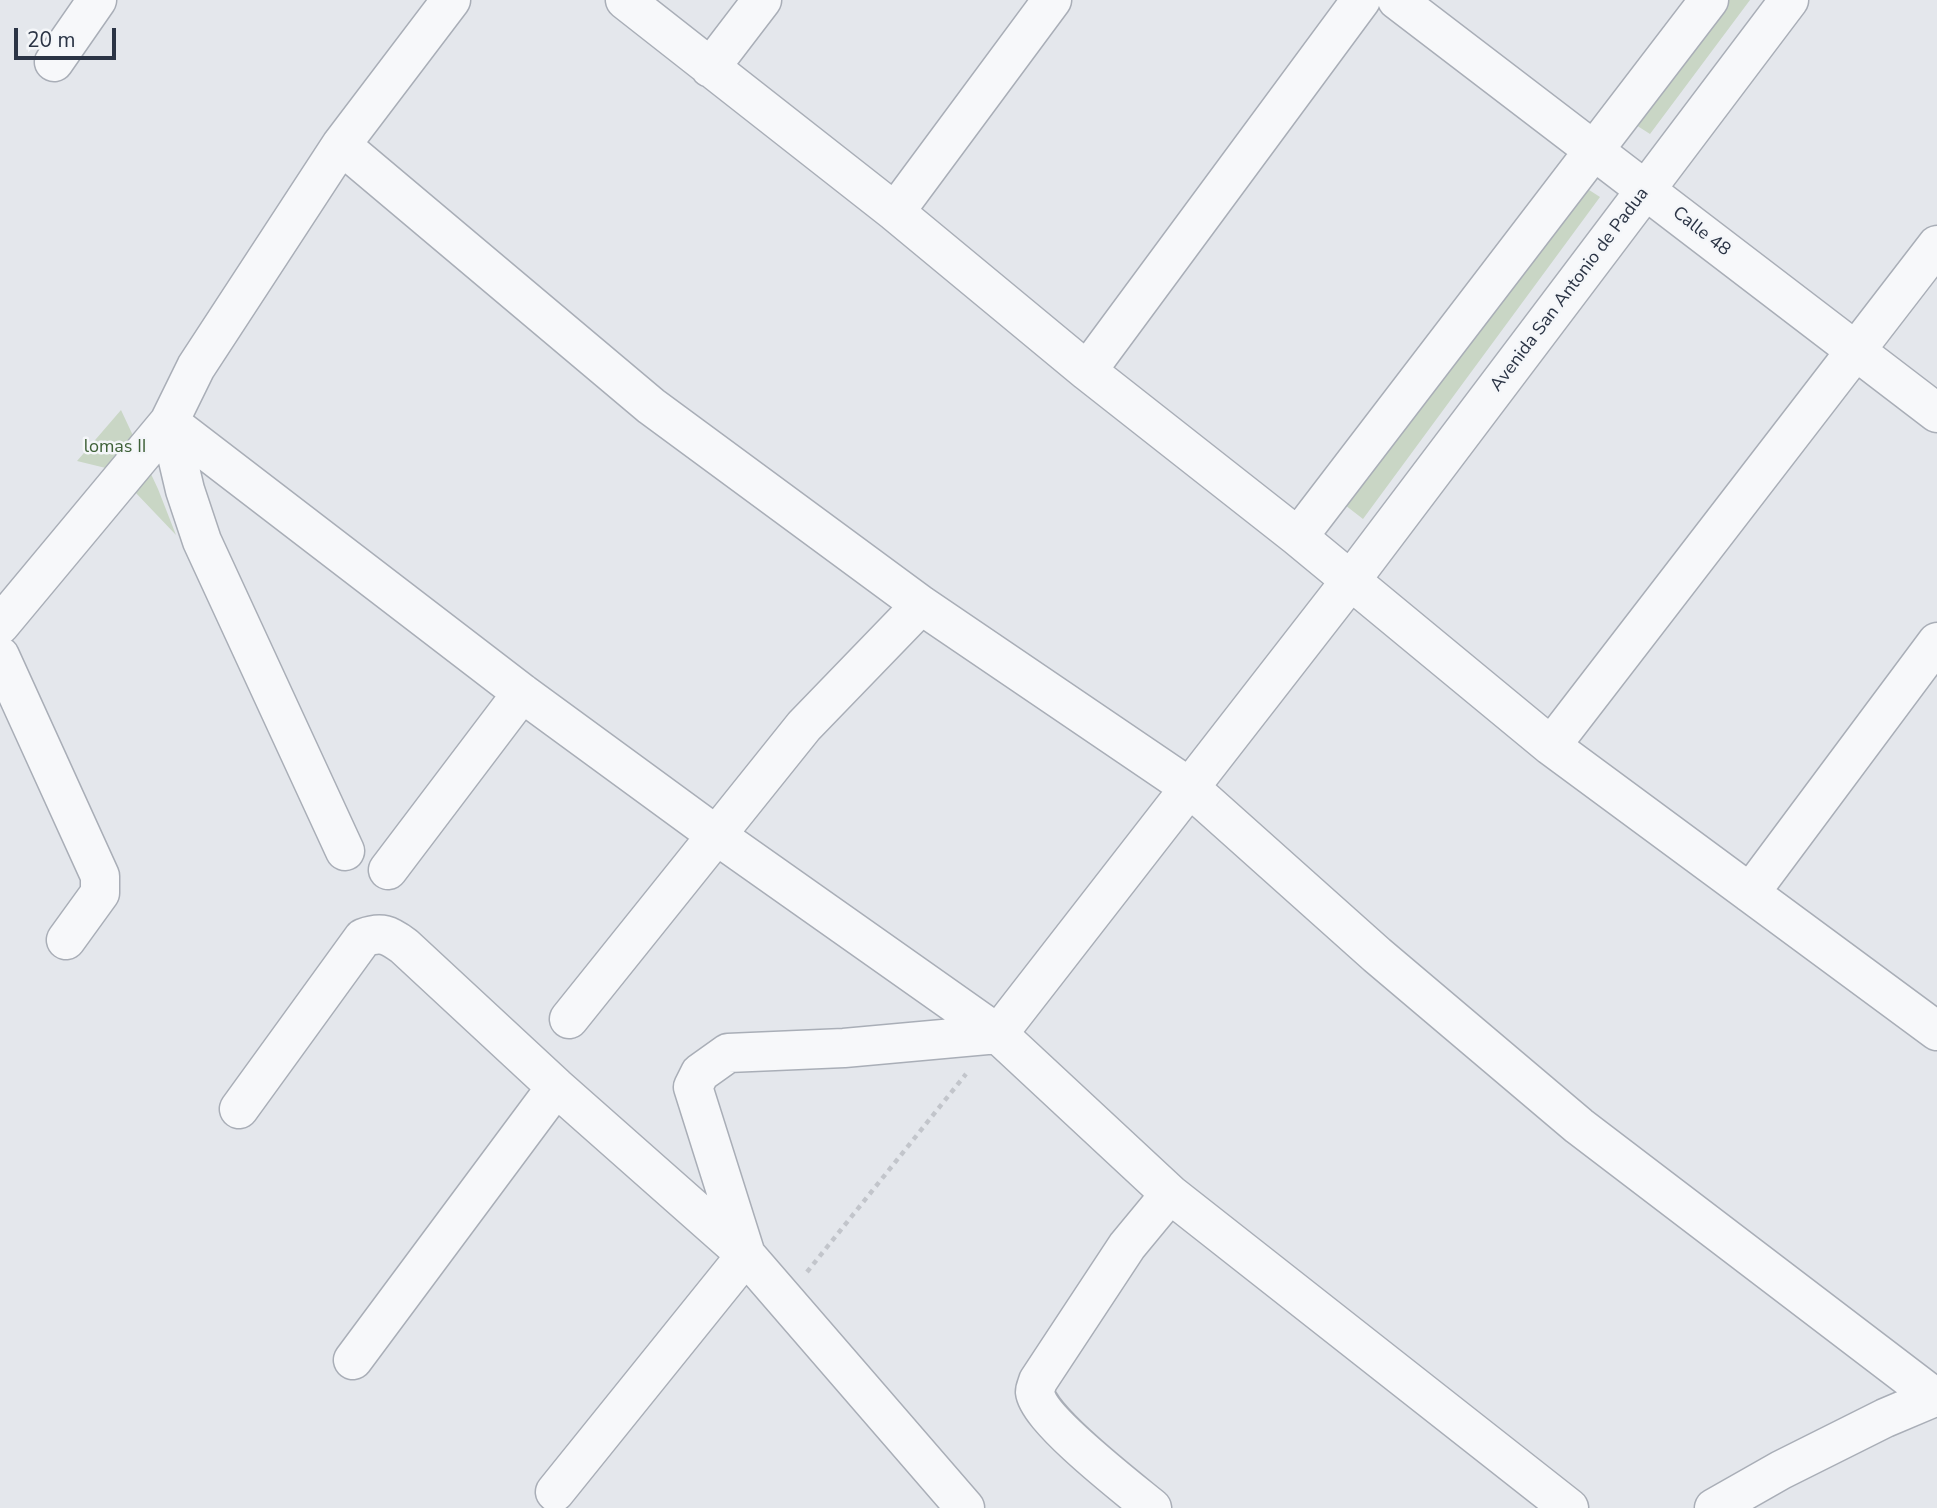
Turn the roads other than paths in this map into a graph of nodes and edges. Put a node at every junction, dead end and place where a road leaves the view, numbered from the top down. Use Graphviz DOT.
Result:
graph roads {
  1 [pos="97,0"];
  2 [pos="625,0"];
  3 [pos="762,0"];
  4 [pos="1052,0"];
  5 [pos="1361,0"];
  6 [pos="1398,0"];
  7 [pos="1709,0"];
  8 [pos="1789,0"];
  9 [pos="434,4"];
  10 [pos="54,62"];
  11 [pos="710,68"];
  12 [pos="341,145"];
  13 [pos="1595,151"];
  14 [pos="1646,190"];
  15 [pos="895,212"];
  16 [pos="1937,245"];
  17 [pos="1856,351"];
  18 [pos="1087,371"];
  19 [pos="1937,413"];
  20 [pos="169,422"];
  21 [pos="1298,537"];
  22 [pos="1351,580"];
  23 [pos="921,605"];
  24 [pos="0,625"];
  25 [pos="1937,642"];
  26 [pos="0,656"];
  27 [pos="522,693"];
  28 [pos="1551,746"];
  29 [pos="1189,787"];
  30 [pos="716,835"];
  31 [pos="345,851"];
  32 [pos="388,870"];
  33 [pos="1751,893"];
  34 [pos="66,940"];
  35 [pos="569,1018"];
  36 [pos="1937,1031"];
  37 [pos="998,1034"];
  38 [pos="556,1087"];
  39 [pos="239,1109"];
  40 [pos="1170,1194"];
  41 [pos="746,1255"];
  42 [pos="353,1360"];
  43 [pos="1935,1396"];
  44 [pos="555,1492"];
  45 [pos="965,1508"];
  46 [pos="1153,1508"];
  47 [pos="1569,1508"];
  48 [pos="1714,1508"];
  1 -- 10 [label="street"];
  2 -- 11 [label="street"];
  3 -- 11 [label="street"];
  4 -- 15 [label="street"];
  5 -- 18 [label="street"];
  6 -- 13 [label="street, Calle 48"];
  7 -- 13 [label="street"];
  8 -- 14 [label="street, Avenida San Antonio de Padua"];
  9 -- 12 [label="street"];
  11 -- 15 [label="street"];
  12 -- 20 [label="street"];
  12 -- 23 [label="street"];
  13 -- 14 [label="street, Calle 48"];
  13 -- 21 [label="street"];
  14 -- 17 [label="street, Calle 48"];
  14 -- 22 [label="street, Avenida San Antonio de Padua"];
  15 -- 18 [label="street"];
  16 -- 17 [label="street"];
  17 -- 19 [label="street, Calle 48"];
  17 -- 28 [label="street"];
  18 -- 21 [label="street"];
  20 -- 24 [label="street"];
  20 -- 27 [label="street"];
  20 -- 31 [label="street"];
  21 -- 22 [label="street"];
  22 -- 28 [label="street"];
  22 -- 29 [label="street, Avenida San Antonio de Padua"];
  23 -- 29 [label="street"];
  23 -- 30 [label="street"];
  25 -- 33 [label="street"];
  26 -- 34 [label="street"];
  27 -- 30 [label="street"];
  27 -- 32 [label="street"];
  28 -- 33 [label="street"];
  29 -- 37 [label="street, Avenida San Antonio de Padua"];
  29 -- 43 [label="street"];
  30 -- 35 [label="street"];
  30 -- 37 [label="street"];
  33 -- 36 [label="street"];
  37 -- 40 [label="street"];
  37 -- 41 [label="street"];
  38 -- 39 [label="street"];
  38 -- 41 [label="street"];
  38 -- 42 [label="street"];
  40 -- 46 [label="street"];
  40 -- 47 [label="street"];
  41 -- 44 [label="street"];
  41 -- 45 [label="street"];
  43 -- 48 [label="street"];
}
